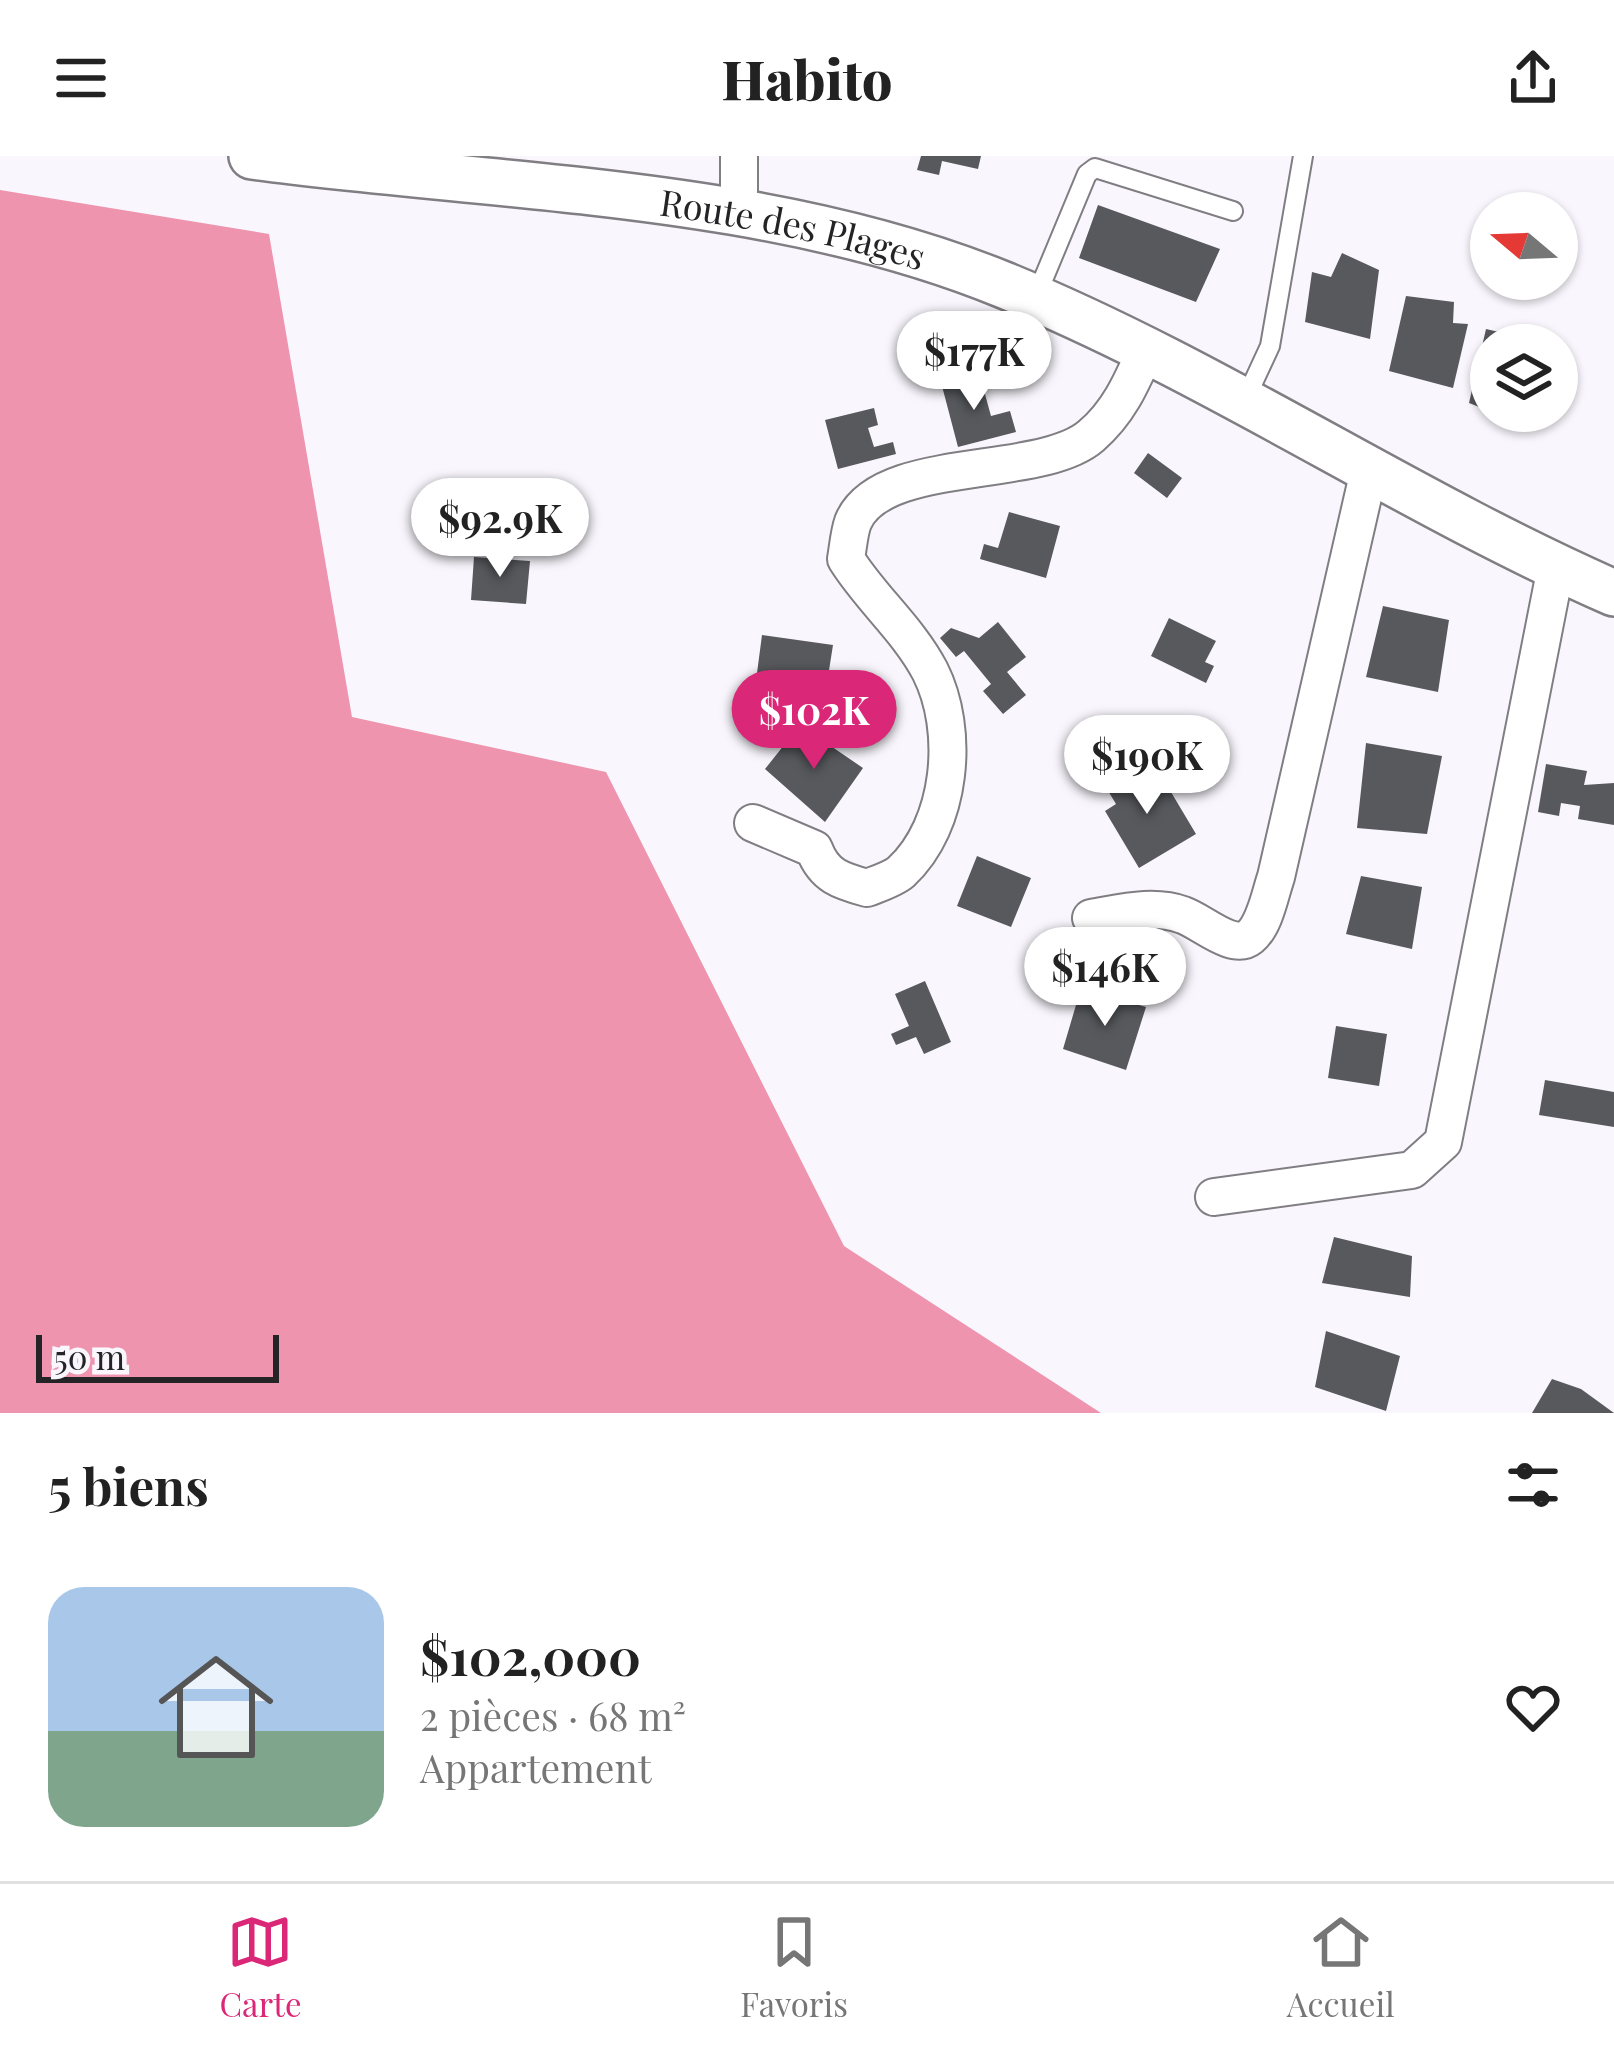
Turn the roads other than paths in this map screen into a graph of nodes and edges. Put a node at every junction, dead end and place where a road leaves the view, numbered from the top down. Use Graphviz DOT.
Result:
graph roads {
  1 [pos="253,156"];
  2 [pos="739,156"];
  3 [pos="1303,156"];
  4 [pos="381,164"];
  5 [pos="1233,212"];
  6 [pos="739,213"];
  7 [pos="1035,299"];
  8 [pos="1145,352"];
  9 [pos="1243,403"];
  10 [pos="1370,466"];
  11 [pos="1556,568"];
  12 [pos="1614,593"];
  13 [pos="753,823"];
  14 [pos="1091,918"];
  15 [pos="1214,1197"];
  1 -- 4 [label="street, Route des Plages"];
  2 -- 6 [label="street"];
  3 -- 9 [label="lane"];
  4 -- 6 [label="street, Route des Plages"];
  5 -- 7 [label="lane"];
  6 -- 7 [label="street, Route des Plages"];
  7 -- 8 [label="street, Route des Plages"];
  8 -- 9 [label="street, Route des Plages"];
  8 -- 13 [label="street"];
  9 -- 10 [label="street, Route des Plages"];
  10 -- 11 [label="street, Route des Plages"];
  10 -- 14 [label="street"];
  11 -- 12 [label="street, Route des Plages"];
  11 -- 15 [label="street"];
}
